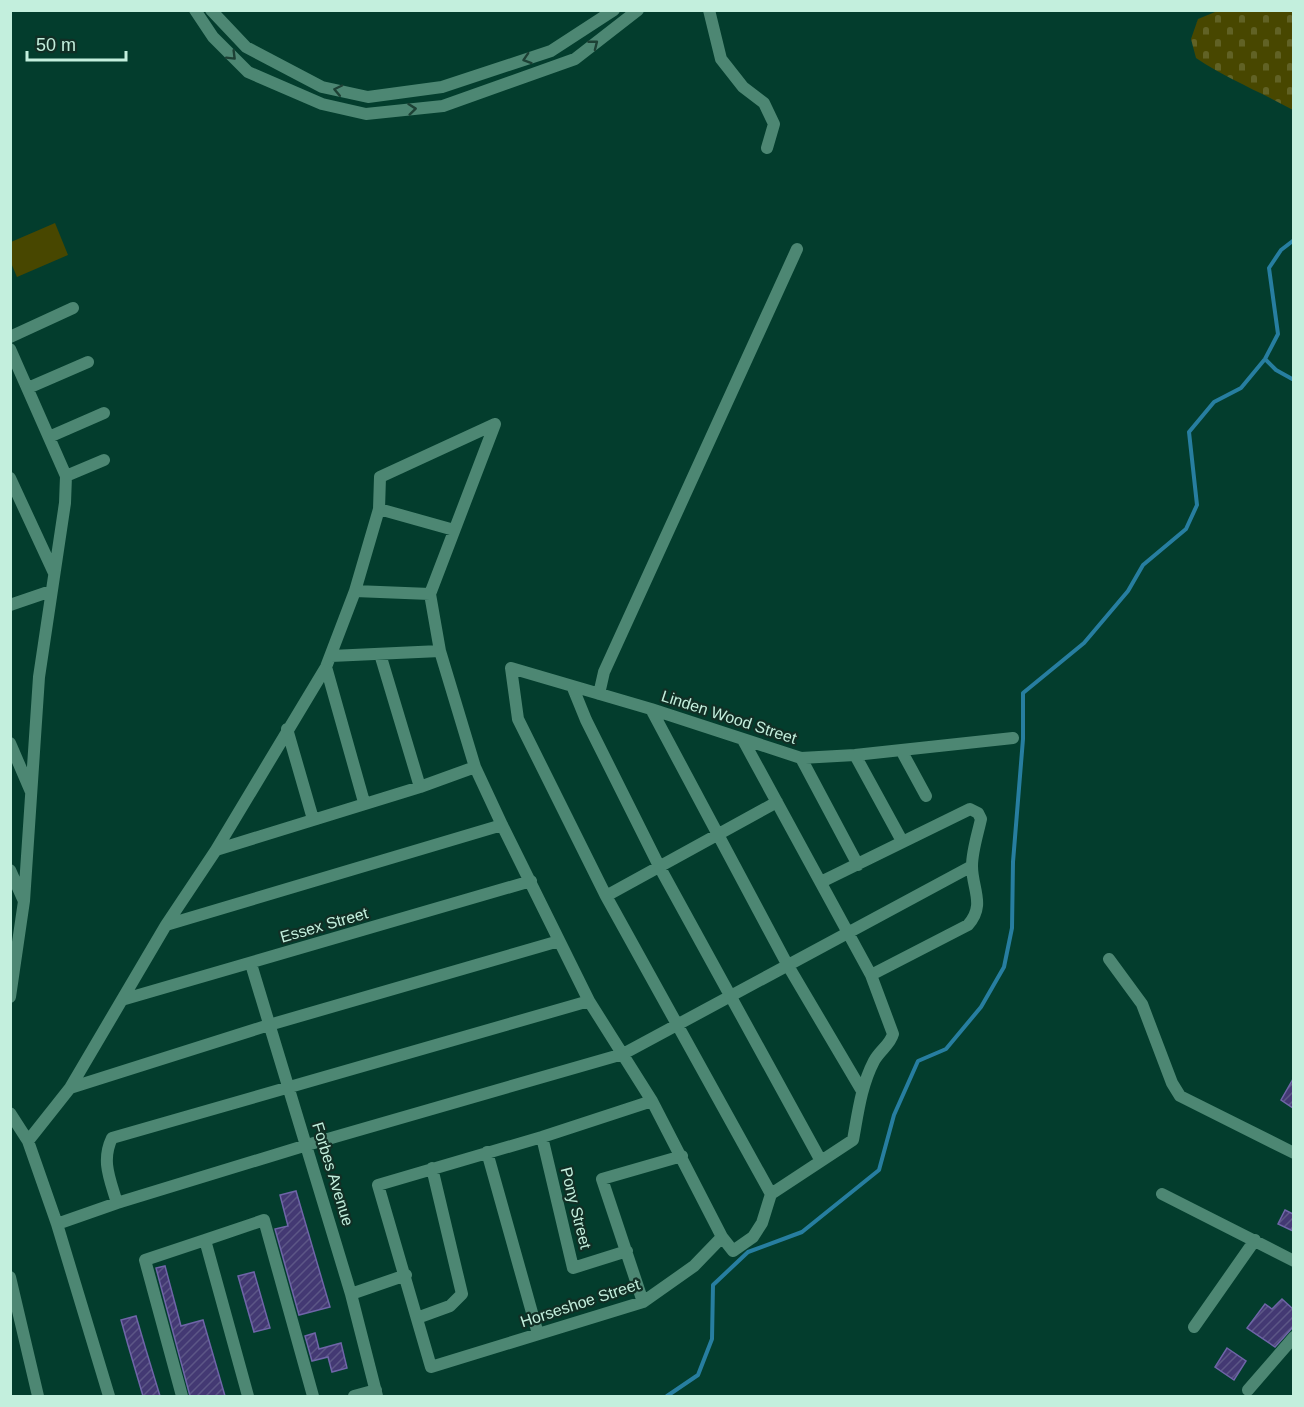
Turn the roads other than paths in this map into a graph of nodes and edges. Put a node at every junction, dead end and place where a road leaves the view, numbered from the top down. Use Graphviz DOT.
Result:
graph roads {
  1 [pos="195,10"];
  2 [pos="211,10"];
  3 [pos="614,10"];
  4 [pos="638,10"];
  5 [pos="709,10"];
  6 [pos="368,97"];
  7 [pos="366,114"];
  8 [pos="767,148"];
  9 [pos="797,249"];
  10 [pos="73,308"];
  11 [pos="10,337"];
  12 [pos="10,349"];
  13 [pos="88,362"];
  14 [pos="28,388"];
  15 [pos="104,413"];
  16 [pos="49,436"];
  17 [pos="104,460"];
  18 [pos="66,476"];
  19 [pos="10,478"];
  20 [pos="379,509"];
  21 [pos="454,530"];
  22 [pos="54,573"];
  23 [pos="51,591"];
  24 [pos="355,591"];
  25 [pos="430,594"];
  26 [pos="10,605"];
  27 [pos="440,651"];
  28 [pos="380,654"];
  29 [pos="329,662"];
  30 [pos="573,688"];
  31 [pos="599,694"];
  32 [pos="651,709"];
  33 [pos="287,729"];
  34 [pos="1013,738"];
  35 [pos="743,740"];
  36 [pos="10,743"];
  37 [pos="901,750"];
  38 [pos="855,755"];
  39 [pos="801,758"];
  40 [pos="475,767"];
  41 [pos="420,787"];
  42 [pos="32,796"];
  43 [pos="926,796"];
  44 [pos="364,802"];
  45 [pos="777,802"];
  46 [pos="312,819"];
  47 [pos="502,825"];
  48 [pos="717,833"];
  49 [pos="902,841"];
  50 [pos="216,850"];
  51 [pos="858,865"];
  52 [pos="659,866"];
  53 [pos="972,866"];
  54 [pos="10,870"];
  55 [pos="531,881"];
  56 [pos="821,882"];
  57 [pos="606,896"];
  58 [pos="24,901"];
  59 [pos="166,925"];
  60 [pos="846,933"];
  61 [pos="559,941"];
  62 [pos="1109,959"];
  63 [pos="251,964"];
  64 [pos="787,964"];
  65 [pos="871,975"];
  66 [pos="731,994"];
  67 [pos="10,997"];
  68 [pos="125,999"];
  69 [pos="589,1001"];
  70 [pos="268,1025"];
  71 [pos="676,1026"];
  72 [pos="623,1054"];
  73 [pos="289,1087"];
  74 [pos="70,1088"];
  75 [pos="862,1091"];
  76 [pos="652,1101"];
  77 [pos="10,1113"];
  78 [pos="542,1137"];
  79 [pos="28,1141"];
  80 [pos="307,1145"];
  81 [pos="487,1152"];
  82 [pos="1293,1153"];
  83 [pos="682,1156"];
  84 [pos="821,1161"];
  85 [pos="432,1168"];
  86 [pos="771,1194"];
  87 [pos="1162,1194"];
  88 [pos="117,1203"];
  89 [pos="57,1224"];
  90 [pos="722,1238"];
  91 [pos="205,1240"];
  92 [pos="1255,1240"];
  93 [pos="627,1251"];
  94 [pos="1293,1262"];
  95 [pos="406,1275"];
  96 [pos="10,1277"];
  97 [pos="351,1294"];
  98 [pos="643,1302"];
  99 [pos="417,1318"];
  100 [pos="1194,1327"];
  101 [pos="538,1334"];
  102 [pos="1293,1337"];
  103 [pos="1248,1390"];
  104 [pos="376,1393"];
  105 [pos="38,1396"];
  106 [pos="109,1396"];
  107 [pos="182,1396"];
  108 [pos="248,1396"];
  109 [pos="314,1396"];
  110 [pos="354,1396"];
  1 -- 7 [label="street, one-way"];
  6 -- 2 [label="street, one-way"];
  3 -- 6 [label="street, one-way"];
  7 -- 4 [label="street, one-way"];
  5 -- 8 [label="street"];
  6 -- 7 [label="street"];
  9 -- 31 [label="street"];
  10 -- 11 [label="street"];
  12 -- 14 [label="street"];
  13 -- 14 [label="street"];
  14 -- 16 [label="street"];
  15 -- 16 [label="street"];
  16 -- 18 [label="street"];
  17 -- 18 [label="street"];
  18 -- 22 [label="street"];
  19 -- 22 [label="street"];
  20 -- 21 [label="street"];
  20 -- 21 [label="street"];
  20 -- 24 [label="street"];
  21 -- 25 [label="street"];
  22 -- 23 [label="street"];
  23 -- 26 [label="street"];
  23 -- 42 [label="street"];
  24 -- 25 [label="street"];
  24 -- 29 [label="street"];
  25 -- 27 [label="street"];
  27 -- 28 [label="street"];
  27 -- 40 [label="street"];
  28 -- 29 [label="street"];
  28 -- 41 [label="street"];
  29 -- 33 [label="street"];
  29 -- 44 [label="street"];
  30 -- 31 [label="street, Linden Wood Street"];
  30 -- 52 [label="street"];
  30 -- 57 [label="street, Linden Wood Street"];
  31 -- 32 [label="street, Linden Wood Street"];
  32 -- 35 [label="street, Linden Wood Street"];
  32 -- 48 [label="street"];
  33 -- 46 [label="street"];
  33 -- 50 [label="street"];
  34 -- 37 [label="street, Linden Wood Street"];
  35 -- 39 [label="street, Linden Wood Street"];
  35 -- 45 [label="street"];
  36 -- 42 [label="street"];
  37 -- 38 [label="street, Linden Wood Street"];
  37 -- 43 [label="street"];
  38 -- 39 [label="street, Linden Wood Street"];
  38 -- 49 [label="street"];
  39 -- 51 [label="street"];
  40 -- 41 [label="street"];
  40 -- 47 [label="street"];
  41 -- 44 [label="street"];
  42 -- 58 [label="street"];
  44 -- 46 [label="street"];
  45 -- 48 [label="street"];
  45 -- 56 [label="street"];
  46 -- 50 [label="street"];
  47 -- 55 [label="street"];
  47 -- 59 [label="street"];
  48 -- 52 [label="street"];
  48 -- 64 [label="street"];
  49 -- 51 [label="street"];
  49 -- 53 [label="street"];
  50 -- 59 [label="street"];
  51 -- 56 [label="street"];
  52 -- 57 [label="street"];
  52 -- 66 [label="street"];
  53 -- 60 [label="street"];
  53 -- 65 [label="street"];
  54 -- 58 [label="street"];
  55 -- 61 [label="street"];
  55 -- 63 [label="street, Essex Street"];
  56 -- 60 [label="street"];
  57 -- 71 [label="street"];
  58 -- 67 [label="street"];
  59 -- 68 [label="street"];
  60 -- 64 [label="street"];
  60 -- 65 [label="street"];
  61 -- 69 [label="street"];
  61 -- 70 [label="street"];
  62 -- 82 [label="street"];
  63 -- 68 [label="street, Essex Street"];
  63 -- 70 [label="street, Forbes Avenue"];
  64 -- 66 [label="street"];
  64 -- 75 [label="street"];
  65 -- 75 [label="street"];
  66 -- 71 [label="street"];
  66 -- 84 [label="street"];
  68 -- 74 [label="street"];
  69 -- 72 [label="street"];
  69 -- 73 [label="street"];
  70 -- 73 [label="street, Forbes Avenue"];
  70 -- 74 [label="street"];
  71 -- 72 [label="street"];
  71 -- 86 [label="street"];
  72 -- 76 [label="street"];
  72 -- 80 [label="street"];
  73 -- 80 [label="street, Forbes Avenue"];
  73 -- 88 [label="street"];
  74 -- 79 [label="street"];
  75 -- 84 [label="street"];
  76 -- 78 [label="street"];
  76 -- 83 [label="street"];
  77 -- 79 [label="street"];
  78 -- 81 [label="street"];
  78 -- 93 [label="street, Pony Street"];
  79 -- 89 [label="street"];
  80 -- 88 [label="street"];
  80 -- 97 [label="street, Forbes Avenue"];
  81 -- 85 [label="street"];
  81 -- 101 [label="street"];
  83 -- 90 [label="street"];
  83 -- 93 [label="street"];
  84 -- 86 [label="street"];
  85 -- 95 [label="street"];
  85 -- 99 [label="street"];
  86 -- 90 [label="street"];
  87 -- 92 [label="street"];
  88 -- 89 [label="street"];
  89 -- 106 [label="street"];
  90 -- 98 [label="street, Horseshoe Street"];
  91 -- 107 [label="street"];
  91 -- 108 [label="street"];
  91 -- 109 [label="street"];
  92 -- 94 [label="street"];
  92 -- 100 [label="street"];
  93 -- 98 [label="street"];
  95 -- 97 [label="street"];
  95 -- 99 [label="street"];
  96 -- 105 [label="street"];
  97 -- 104 [label="street, Forbes Avenue"];
  98 -- 101 [label="street, Horseshoe Street"];
  99 -- 101 [label="street, Horseshoe Street"];
  102 -- 103 [label="street"];
  104 -- 110 [label="street"];
}
